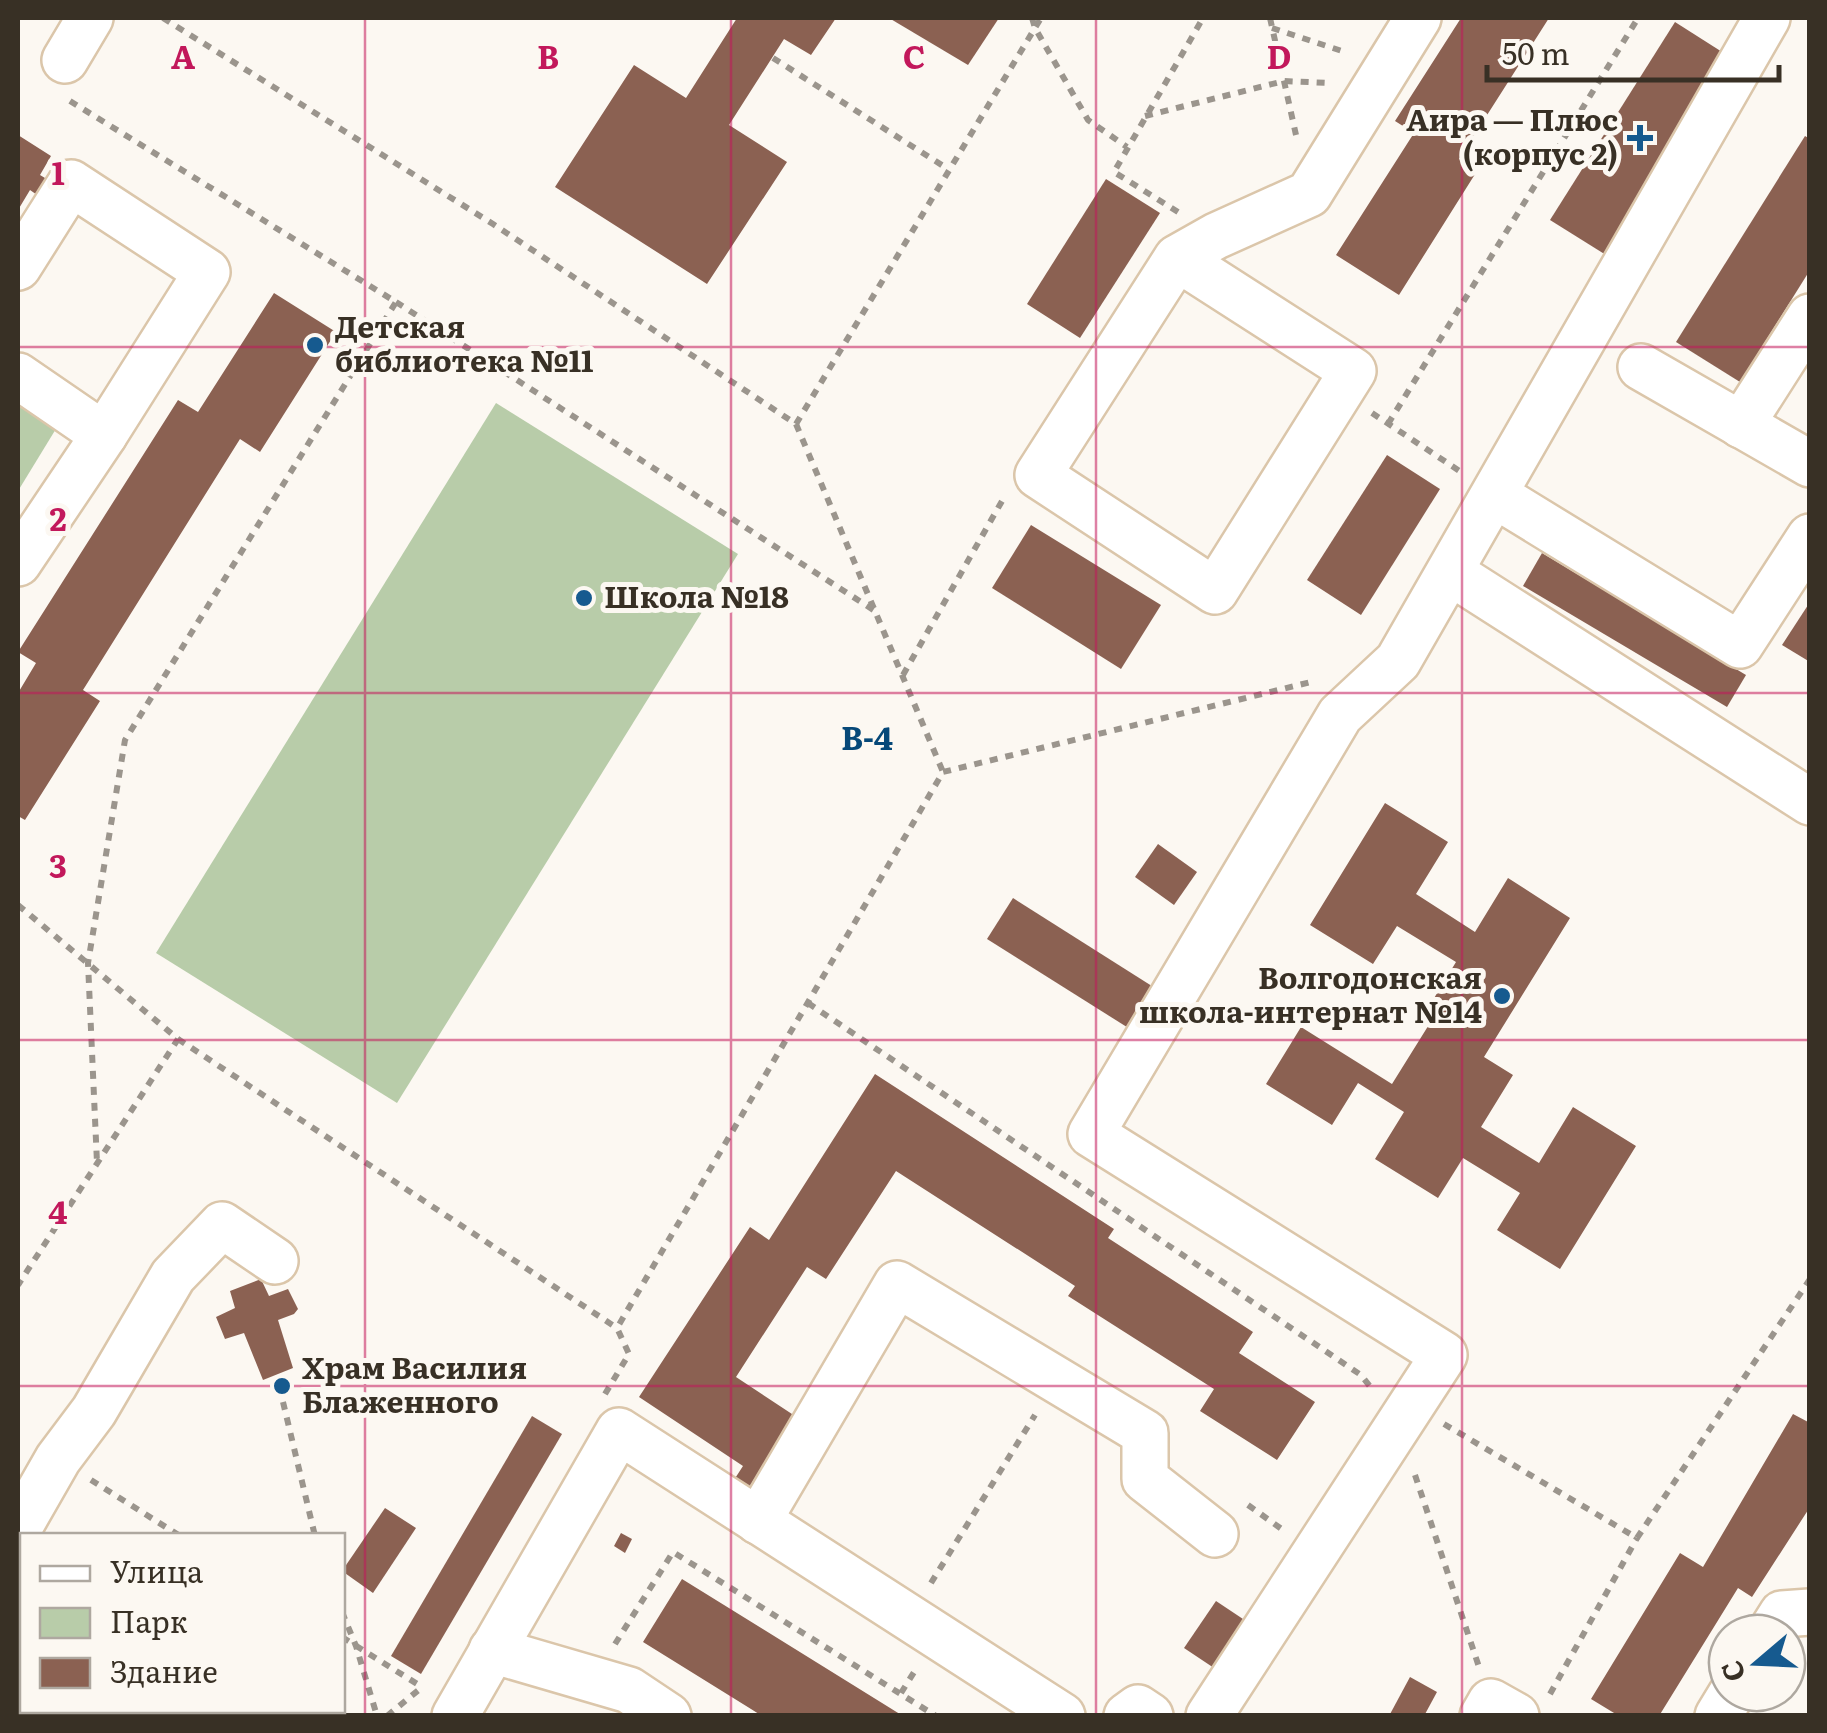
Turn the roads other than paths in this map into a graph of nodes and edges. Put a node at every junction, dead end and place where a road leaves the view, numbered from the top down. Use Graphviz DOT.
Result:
graph roads {
  1 [pos="90,18"];
  2 [pos="1418,18"];
  3 [pos="1767,18"];
  4 [pos="64,78"];
  5 [pos="1177,258"];
  6 [pos="18,267"];
  7 [pos="1810,318"];
  8 [pos="1641,367"];
  9 [pos="18,376"];
  10 [pos="1740,425"];
  11 [pos="104,435"];
  12 [pos="1810,464"];
  13 [pos="1496,495"];
  14 [pos="1810,537"];
  15 [pos="18,563"];
  16 [pos="1450,572"];
  17 [pos="1810,802"];
  18 [pos="275,1261"];
  19 [pos="21,1520"];
  20 [pos="758,1521"];
  21 [pos="1215,1534"];
  22 [pos="492,1650"];
  23 [pos="445,1704"];
  24 [pos="668,1716"];
  25 [pos="1062,1716"];
  26 [pos="1127,1716"];
  27 [pos="1150,1716"];
  28 [pos="1209,1716"];
  1 -- 4 [label="street"];
  2 -- 5 [label="street"];
  3 -- 13 [label="street"];
  5 -- 5 [label="street"];
  6 -- 11 [label="street"];
  7 -- 10 [label="street"];
  8 -- 10 [label="street"];
  9 -- 11 [label="street"];
  10 -- 12 [label="street"];
  11 -- 15 [label="street"];
  13 -- 14 [label="street"];
  13 -- 16 [label="street"];
  16 -- 17 [label="street"];
  16 -- 28 [label="street"];
  18 -- 19 [label="street"];
  20 -- 21 [label="street"];
  20 -- 22 [label="street"];
  20 -- 25 [label="street"];
  22 -- 23 [label="street"];
  22 -- 24 [label="street"];
  26 -- 27 [label="street"];
}
